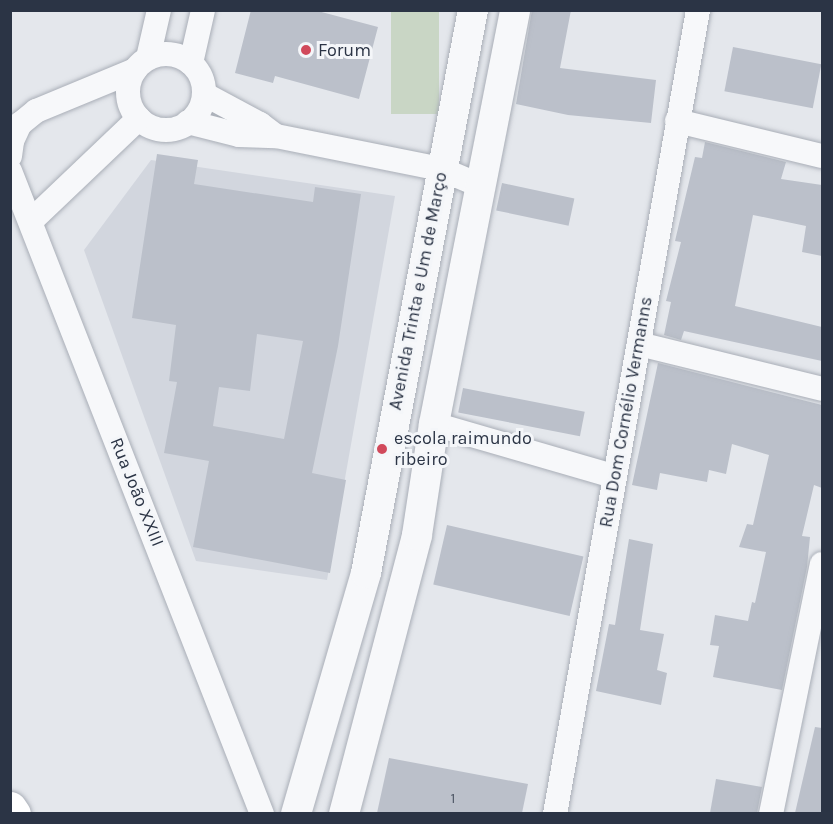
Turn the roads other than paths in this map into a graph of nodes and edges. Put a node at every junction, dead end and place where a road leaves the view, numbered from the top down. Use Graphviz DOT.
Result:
graph roads {
  1 [pos="159,10"];
  2 [pos="202,10"];
  3 [pos="473,10"];
  4 [pos="515,10"];
  5 [pos="698,10"];
  6 [pos="190,63"];
  7 [pos="142,64"];
  8 [pos="204,94"];
  9 [pos="139,118"];
  10 [pos="677,121"];
  11 [pos="188,122"];
  12 [pos="276,136"];
  13 [pos="10,156"];
  14 [pos="822,156"];
  15 [pos="441,169"];
  16 [pos="10,171"];
  17 [pos="481,186"];
  18 [pos="31,221"];
  19 [pos="639,344"];
  20 [pos="822,389"];
  21 [pos="434,424"];
  22 [pos="613,476"];
  23 [pos="822,564"];
  24 [pos="10,808"];
  25 [pos="14,813"];
  26 [pos="262,813"];
  27 [pos="296,813"];
  28 [pos="344,813"];
  29 [pos="555,813"];
  30 [pos="771,813"];
  1 -- 7 [label="street"];
  2 -- 6 [label="street"];
  3 -- 15 [label="street, Avenida Trinta e Um de Março"];
  4 -- 17 [label="street"];
  5 -- 10 [label="street, Rua Dom Cornélio Vermanns"];
  6 -- 7 [label="street"];
  6 -- 8 [label="street"];
  7 -- 9 [label="street"];
  7 -- 13 [label="street"];
  8 -- 11 [label="street"];
  8 -- 12 [label="street"];
  9 -- 11 [label="street"];
  9 -- 18 [label="street"];
  10 -- 14 [label="street"];
  10 -- 19 [label="street, Rua Dom Cornélio Vermanns"];
  11 -- 12 [label="street"];
  12 -- 15 [label="street"];
  15 -- 17 [label="street"];
  15 -- 27 [label="street, Avenida Trinta e Um de Março"];
  16 -- 18 [label="street, Rua João XXIII"];
  17 -- 21 [label="street"];
  18 -- 26 [label="street, Rua João XXIII"];
  19 -- 20 [label="street"];
  19 -- 22 [label="street, Rua Dom Cornélio Vermanns"];
  21 -- 22 [label="street"];
  21 -- 28 [label="street"];
  22 -- 29 [label="street, Rua Dom Cornélio Vermanns"];
  23 -- 30 [label="street"];
  24 -- 25 [label="main road"];
}
